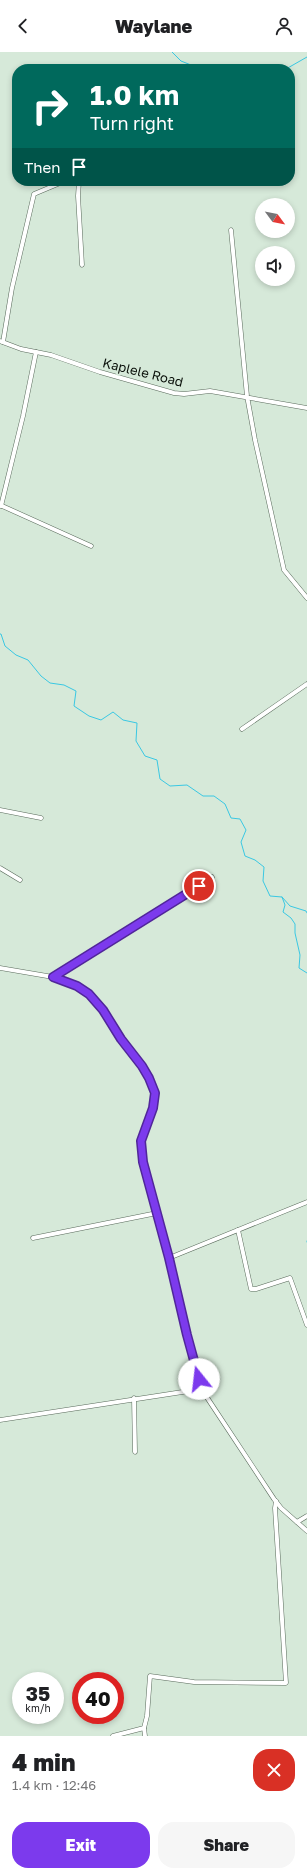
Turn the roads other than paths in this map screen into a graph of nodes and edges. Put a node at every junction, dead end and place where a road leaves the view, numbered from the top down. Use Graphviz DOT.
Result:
graph roads {
  1 [pos="52,186"];
  2 [pos="79,186"];
  3 [pos="231,230"];
  4 [pos="82,265"];
  5 [pos="2,342"];
  6 [pos="36,352"];
  7 [pos="246,396"];
  8 [pos="307,408"];
  9 [pos="0,506"];
  10 [pos="91,546"];
  11 [pos="307,598"];
  12 [pos="307,684"];
  13 [pos="242,729"];
  14 [pos="0,810"];
  15 [pos="41,818"];
  16 [pos="0,868"];
  17 [pos="212,877"];
  18 [pos="20,880"];
  19 [pos="0,968"];
  20 [pos="53,977"];
  21 [pos="307,1202"];
  22 [pos="157,1213"];
  23 [pos="238,1230"];
  24 [pos="33,1238"];
  25 [pos="169,1258"];
  26 [pos="307,1325"];
  27 [pos="202,1389"];
  28 [pos="134,1398"];
  29 [pos="0,1420"];
  30 [pos="135,1452"];
  31 [pos="276,1501"];
  32 [pos="307,1516"];
  33 [pos="297,1522"];
  34 [pos="307,1531"];
  35 [pos="144,1728"];
  36 [pos="113,1736"];
  37 [pos="145,1736"];
  1 -- 5 [label="street"];
  2 -- 4 [label="street"];
  3 -- 7 [label="street"];
  5 -- 6 [label="street, Kaplele Road"];
  6 -- 7 [label="street, Kaplele Road"];
  6 -- 9 [label="street"];
  7 -- 8 [label="street, Kaplele Road"];
  7 -- 11 [label="street"];
  9 -- 10 [label="street"];
  12 -- 13 [label="street"];
  14 -- 15 [label="street"];
  16 -- 18 [label="street"];
  17 -- 20 [label="street"];
  19 -- 20 [label="street"];
  20 -- 22 [label="street"];
  21 -- 23 [label="street"];
  22 -- 24 [label="street"];
  22 -- 25 [label="street"];
  23 -- 25 [label="street"];
  23 -- 26 [label="street"];
  25 -- 27 [label="street"];
  27 -- 28 [label="street"];
  27 -- 31 [label="street"];
  28 -- 29 [label="street"];
  28 -- 30 [label="street"];
  31 -- 33 [label="street"];
  31 -- 35 [label="street"];
  32 -- 33 [label="street"];
  33 -- 34 [label="street"];
  35 -- 36 [label="street"];
  35 -- 37 [label="street"];
}
